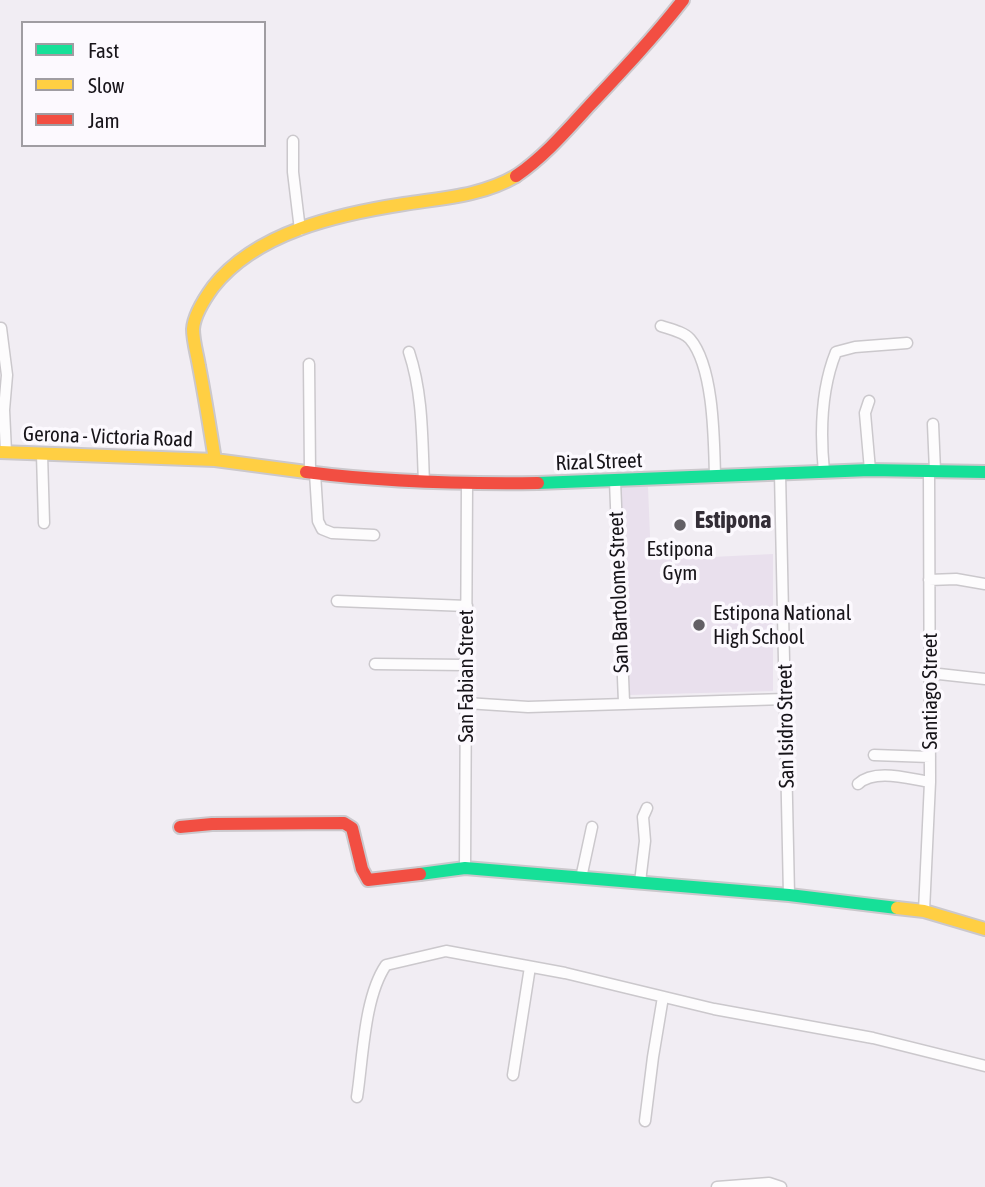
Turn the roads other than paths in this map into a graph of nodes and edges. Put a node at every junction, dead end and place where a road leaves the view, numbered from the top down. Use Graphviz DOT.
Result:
graph roads {
  1 [pos="683,0"];
  2 [pos="293,141"];
  3 [pos="300,230"];
  4 [pos="661,326"];
  5 [pos="1,328"];
  6 [pos="907,343"];
  7 [pos="409,352"];
  8 [pos="309,364"];
  9 [pos="869,401"];
  10 [pos="933,424"];
  11 [pos="3,452"];
  12 [pos="42,454"];
  13 [pos="215,460"];
  14 [pos="870,470"];
  15 [pos="932,471"];
  16 [pos="824,472"];
  17 [pos="985,472"];
  18 [pos="313,473"];
  19 [pos="780,473"];
  20 [pos="715,476"];
  21 [pos="615,481"];
  22 [pos="424,482"];
  23 [pos="467,484"];
  24 [pos="44,523"];
  25 [pos="374,535"];
  26 [pos="929,580"];
  27 [pos="985,584"];
  28 [pos="337,601"];
  29 [pos="467,606"];
  30 [pos="375,664"];
  31 [pos="466,665"];
  32 [pos="930,673"];
  33 [pos="985,680"];
  34 [pos="785,699"];
  35 [pos="624,702"];
  36 [pos="466,703"];
  37 [pos="874,755"];
  38 [pos="930,757"];
  39 [pos="930,782"];
  40 [pos="858,784"];
  41 [pos="647,808"];
  42 [pos="180,827"];
  43 [pos="592,827"];
  44 [pos="465,868"];
  45 [pos="581,878"];
  46 [pos="640,883"];
  47 [pos="789,895"];
  48 [pos="925,911"];
  49 [pos="985,929"];
  50 [pos="530,967"];
  51 [pos="663,997"];
  52 [pos="985,1066"];
  53 [pos="513,1075"];
  54 [pos="357,1097"];
  55 [pos="645,1121"];
  56 [pos="718,1187"];
  57 [pos="781,1187"];
  1 -- 3 [label="street"];
  2 -- 3 [label="street"];
  3 -- 13 [label="street"];
  4 -- 20 [label="street"];
  5 -- 11 [label="street"];
  6 -- 16 [label="street"];
  7 -- 22 [label="street"];
  8 -- 18 [label="street"];
  9 -- 14 [label="street"];
  10 -- 15 [label="street, Santiago Street"];
  11 -- 12 [label="street, Gerona - Victoria Road"];
  12 -- 13 [label="street, Gerona - Victoria Road"];
  12 -- 24 [label="street"];
  13 -- 18 [label="street, Rizal Street"];
  14 -- 15 [label="street, Rizal Street"];
  14 -- 16 [label="street, Rizal Street"];
  15 -- 17 [label="street, Rizal Street"];
  15 -- 26 [label="street, Santiago Street"];
  16 -- 19 [label="street, Rizal Street"];
  18 -- 22 [label="street, Rizal Street"];
  18 -- 25 [label="street"];
  19 -- 20 [label="street, Rizal Street"];
  19 -- 34 [label="street, San Isidro Street"];
  20 -- 21 [label="street, Rizal Street"];
  21 -- 23 [label="street, Rizal Street"];
  21 -- 35 [label="street, San Bartolome Street"];
  22 -- 23 [label="street, Rizal Street"];
  23 -- 29 [label="street, San Fabian Street"];
  26 -- 27 [label="street"];
  26 -- 32 [label="street, Santiago Street"];
  28 -- 29 [label="street"];
  29 -- 31 [label="street, San Fabian Street"];
  30 -- 31 [label="street"];
  31 -- 36 [label="street, San Fabian Street"];
  32 -- 33 [label="street"];
  32 -- 38 [label="street, Santiago Street"];
  34 -- 35 [label="street"];
  34 -- 47 [label="street, San Isidro Street"];
  35 -- 36 [label="street"];
  36 -- 44 [label="street, San Fabian Street"];
  37 -- 38 [label="street"];
  38 -- 39 [label="street, Santiago Street"];
  39 -- 40 [label="street"];
  39 -- 48 [label="street, Santiago Street"];
  41 -- 46 [label="street"];
  42 -- 44 [label="street"];
  43 -- 45 [label="street"];
  44 -- 45 [label="street"];
  45 -- 46 [label="street"];
  46 -- 47 [label="street"];
  47 -- 48 [label="street"];
  48 -- 49 [label="street"];
  50 -- 51 [label="street"];
  50 -- 53 [label="street"];
  50 -- 54 [label="street"];
  51 -- 52 [label="street"];
  51 -- 55 [label="street"];
  56 -- 57 [label="street"];
}
